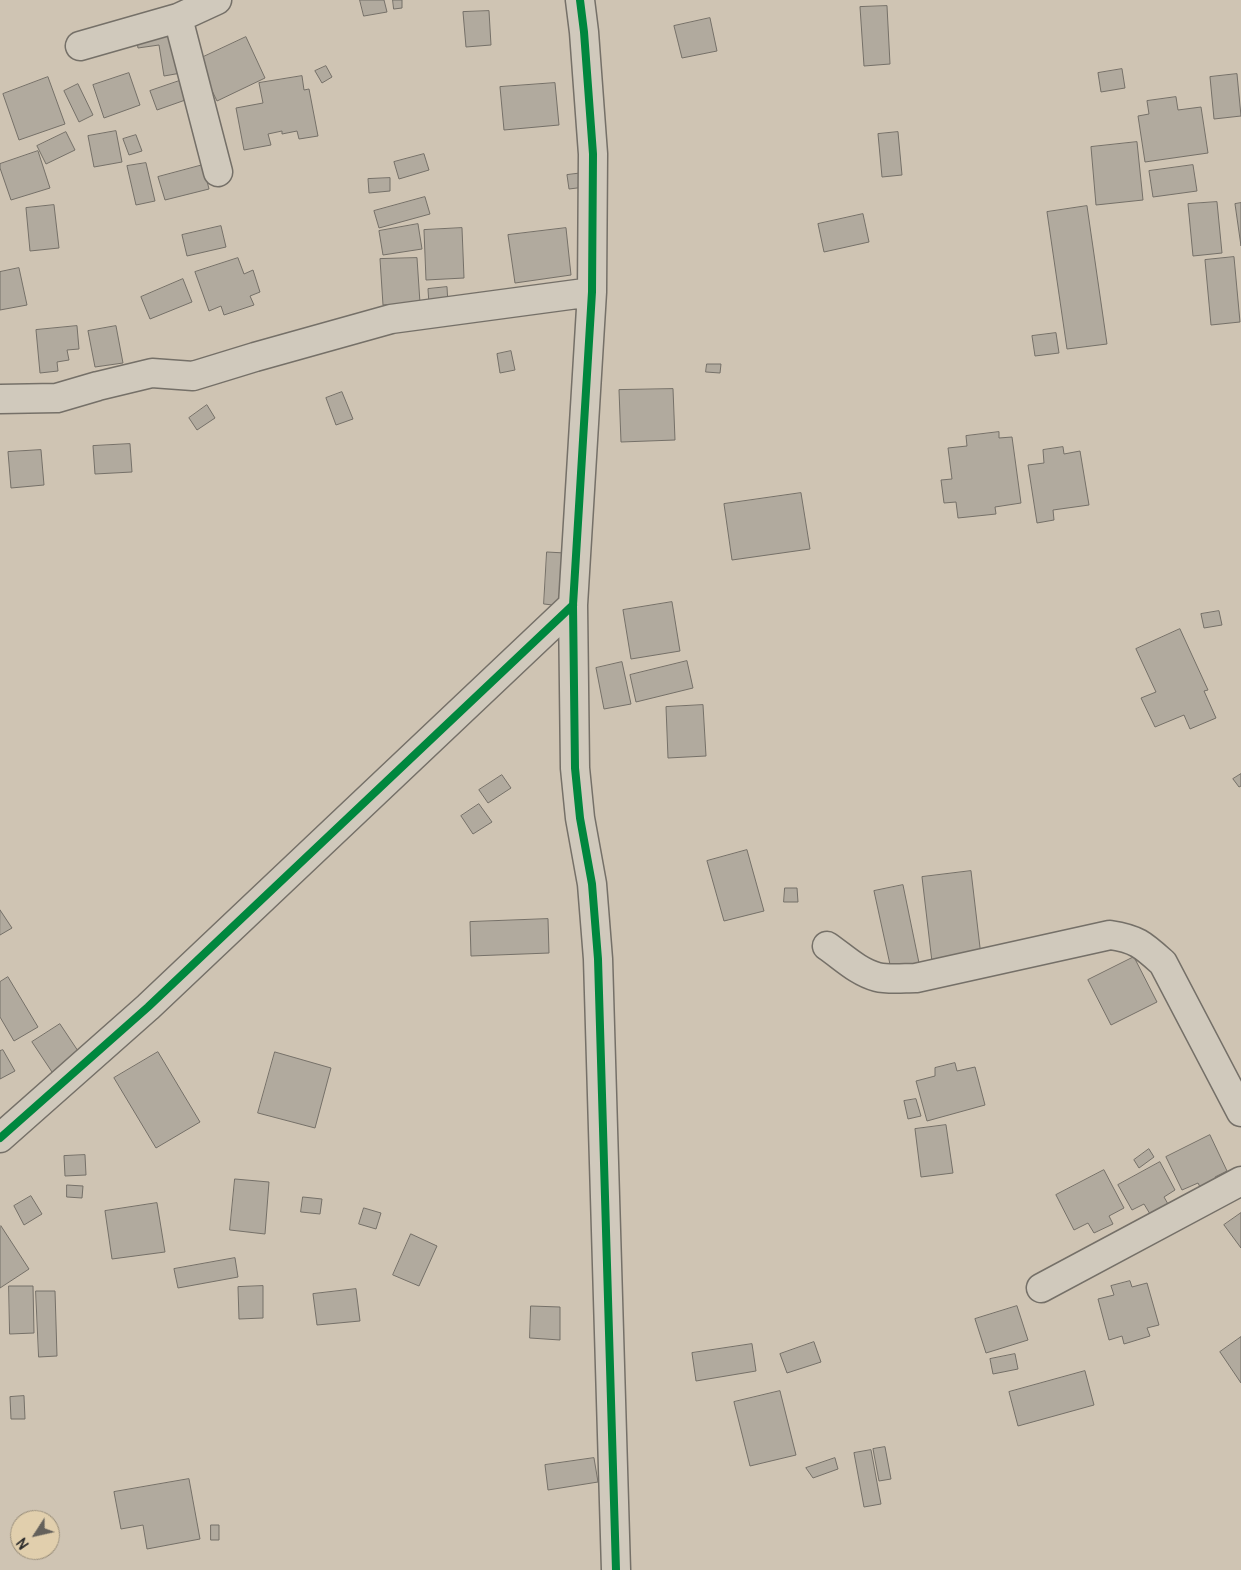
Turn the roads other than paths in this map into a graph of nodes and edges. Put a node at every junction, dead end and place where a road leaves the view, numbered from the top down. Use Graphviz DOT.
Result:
graph roads {
  1 [pos="217,0"];
  2 [pos="580,0"];
  3 [pos="178,18"];
  4 [pos="80,46"];
  5 [pos="218,172"];
  6 [pos="592,292"];
  7 [pos="0,399"];
  8 [pos="573,605"];
  9 [pos="827,946"];
  10 [pos="1241,1112"];
  11 [pos="0,1138"];
  12 [pos="1241,1181"];
  13 [pos="1041,1288"];
  14 [pos="616,1570"];
  1 -- 3 [label="street"];
  2 -- 6 [label="street"];
  3 -- 4 [label="street"];
  3 -- 5 [label="street"];
  6 -- 7 [label="street"];
  6 -- 8 [label="street"];
  8 -- 11 [label="street"];
  8 -- 14 [label="street"];
  9 -- 10 [label="street"];
  12 -- 13 [label="street"];
}
